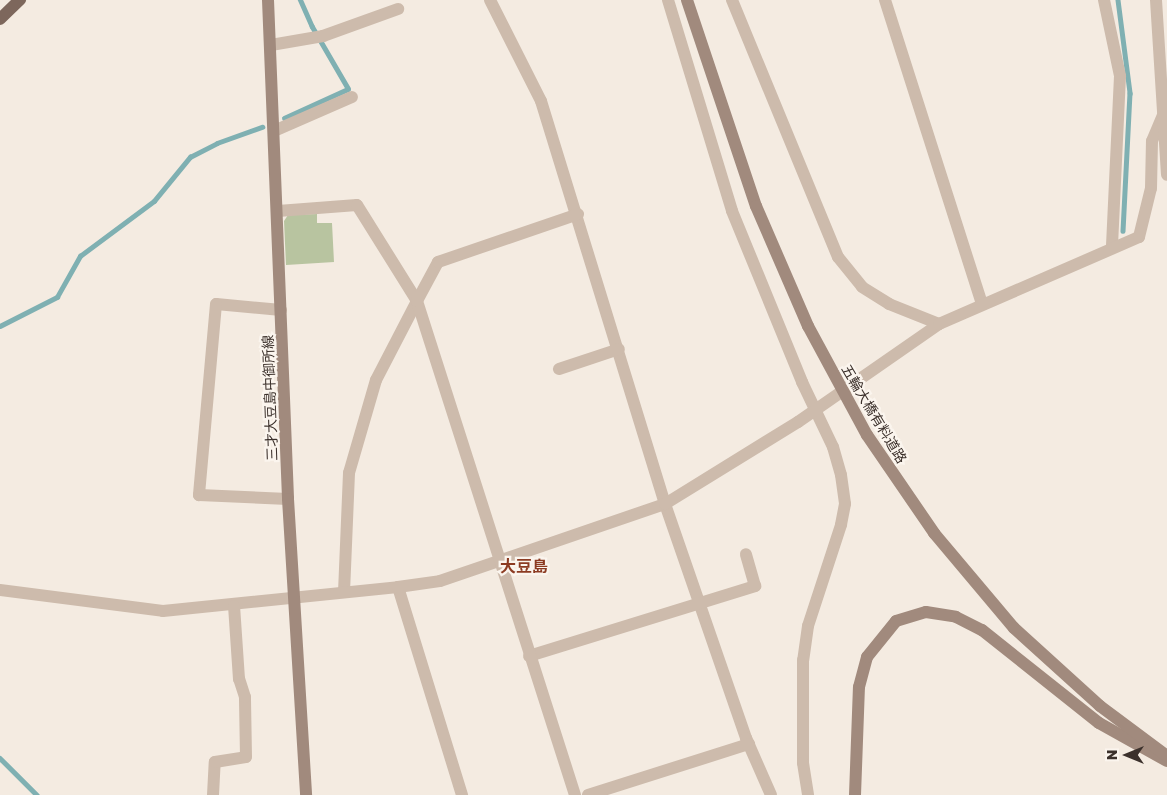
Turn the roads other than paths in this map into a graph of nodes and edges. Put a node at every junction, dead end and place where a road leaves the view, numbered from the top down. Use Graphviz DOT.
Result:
graph roads {
  1 [pos="20,0"];
  2 [pos="268,0"];
  3 [pos="490,0"];
  4 [pos="668,0"];
  5 [pos="687,0"];
  6 [pos="732,0"];
  7 [pos="885,0"];
  8 [pos="1104,0"];
  9 [pos="1156,0"];
  10 [pos="398,9"];
  11 [pos="0,19"];
  12 [pos="271,45"];
  13 [pos="352,97"];
  14 [pos="1164,114"];
  15 [pos="274,131"];
  16 [pos="1167,176"];
  17 [pos="278,211"];
  18 [pos="578,214"];
  19 [pos="1112,247"];
  20 [pos="417,301"];
  21 [pos="982,304"];
  22 [pos="281,310"];
  23 [pos="939,324"];
  24 [pos="619,349"];
  25 [pos="559,369"];
  26 [pos="815,409"];
  27 [pos="288,499"];
  28 [pos="666,504"];
  29 [pos="746,554"];
  30 [pos="501,561"];
  31 [pos="398,588"];
  32 [pos="0,590"];
  33 [pos="344,592"];
  34 [pos="293,596"];
  35 [pos="700,604"];
  36 [pos="234,606"];
  37 [pos="529,656"];
  38 [pos="749,744"];
  39 [pos="1167,756"];
  40 [pos="1167,761"];
  41 [pos="213,795"];
  42 [pos="306,795"];
  43 [pos="462,795"];
  44 [pos="575,795"];
  45 [pos="588,795"];
  46 [pos="771,795"];
  47 [pos="808,795"];
  48 [pos="855,795"];
  1 -- 11 [label="main road"];
  2 -- 12 [label="main road, 三才大豆島中御所線"];
  3 -- 18 [label="street"];
  4 -- 26 [label="street"];
  5 -- 39 [label="main road, 五輪大橋有料道路, bridge"];
  6 -- 23 [label="street"];
  7 -- 21 [label="street"];
  8 -- 19 [label="street"];
  9 -- 14 [label="street"];
  10 -- 12 [label="street"];
  12 -- 15 [label="main road, 三才大豆島中御所線"];
  13 -- 15 [label="street"];
  14 -- 16 [label="street"];
  14 -- 19 [label="street"];
  15 -- 17 [label="main road, 三才大豆島中御所線"];
  17 -- 20 [label="street"];
  17 -- 22 [label="main road, 三才大豆島中御所線"];
  18 -- 20 [label="street"];
  18 -- 24 [label="street"];
  19 -- 21 [label="street"];
  20 -- 30 [label="street"];
  20 -- 33 [label="street"];
  21 -- 23 [label="street"];
  22 -- 27 [label="main road, 三才大豆島中御所線"];
  22 -- 27 [label="street"];
  23 -- 26 [label="street"];
  24 -- 25 [label="street"];
  24 -- 28 [label="street"];
  26 -- 28 [label="street"];
  26 -- 47 [label="street"];
  27 -- 34 [label="main road, 三才大豆島中御所線"];
  28 -- 30 [label="street"];
  28 -- 35 [label="street"];
  29 -- 35 [label="street"];
  30 -- 31 [label="street"];
  30 -- 37 [label="street"];
  31 -- 33 [label="street"];
  31 -- 43 [label="street"];
  32 -- 36 [label="street"];
  33 -- 34 [label="street"];
  34 -- 36 [label="street"];
  34 -- 42 [label="main road, 三才大豆島中御所線"];
  35 -- 37 [label="street"];
  35 -- 38 [label="street"];
  36 -- 41 [label="street"];
  37 -- 44 [label="street"];
  38 -- 45 [label="street"];
  38 -- 46 [label="street"];
  40 -- 48 [label="main road"];
}
